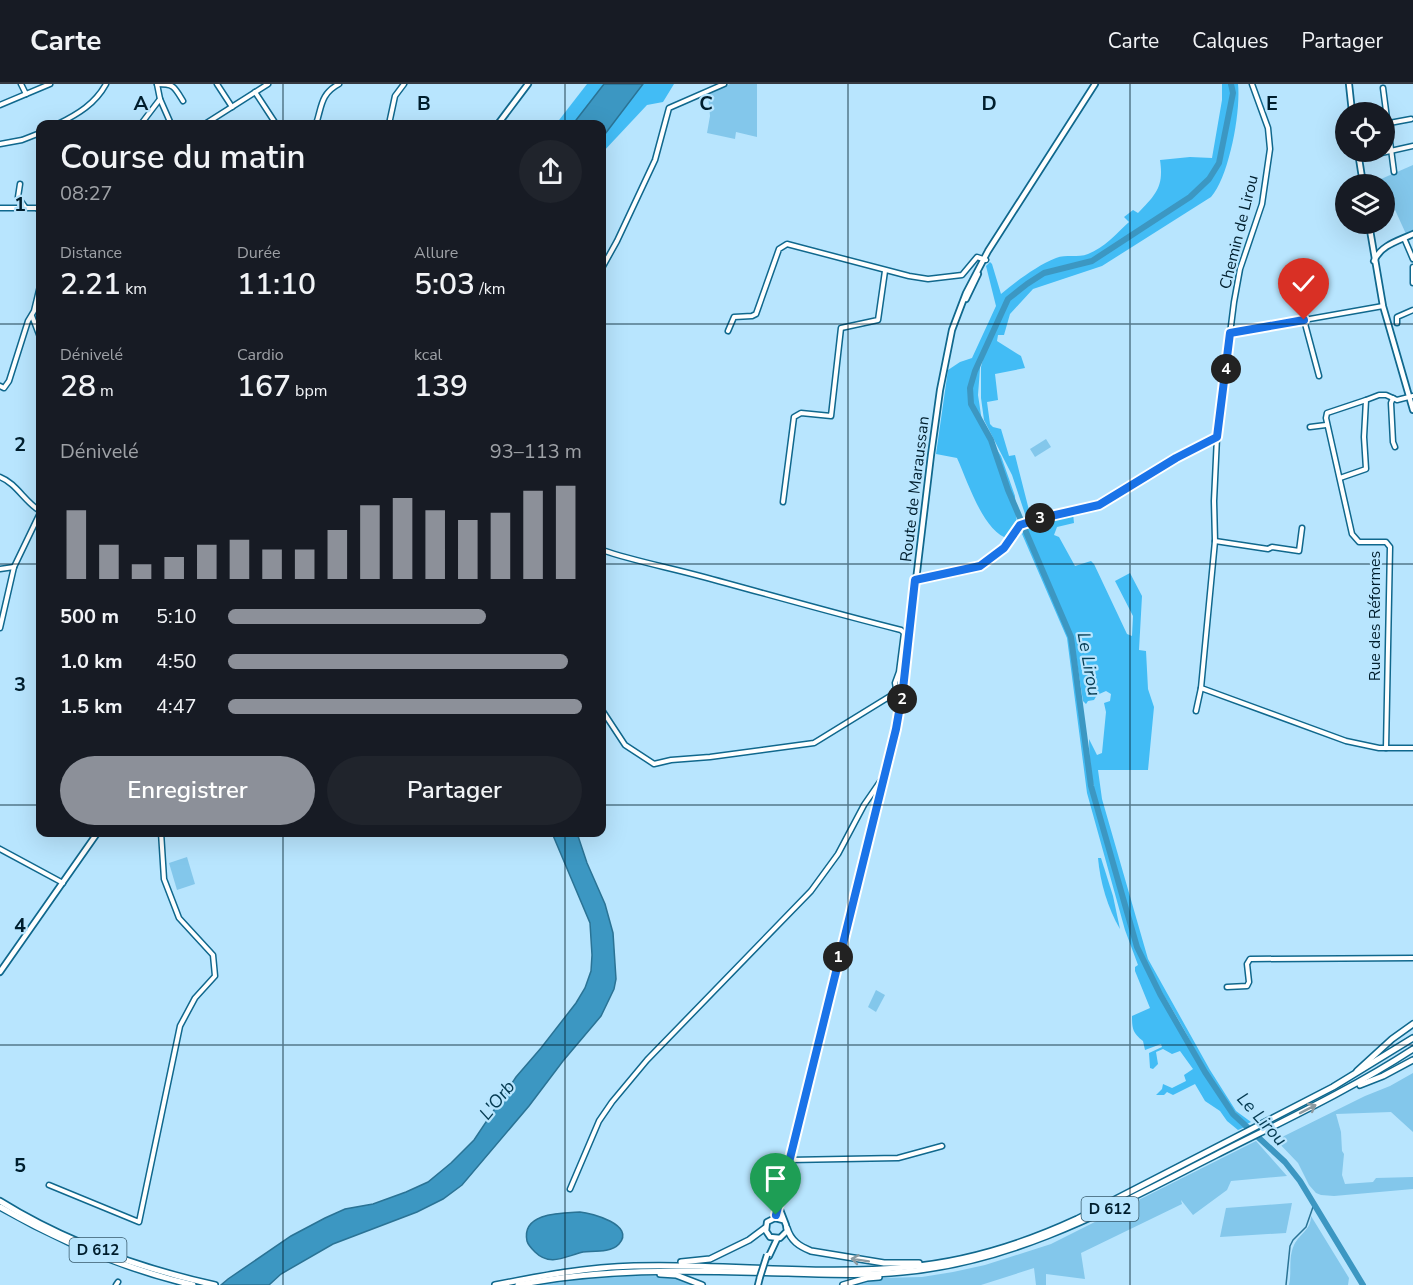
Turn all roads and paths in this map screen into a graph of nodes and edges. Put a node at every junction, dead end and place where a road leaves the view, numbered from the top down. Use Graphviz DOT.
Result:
graph roads {
  1 [pos="21,84"];
  2 [pos="50,84"];
  3 [pos="106,84"];
  4 [pos="157,84"];
  5 [pos="218,84"];
  6 [pos="268,84"];
  7 [pos="339,84"];
  8 [pos="404,84"];
  9 [pos="528,84"];
  10 [pos="724,84"];
  11 [pos="1096,84"];
  12 [pos="1252,84"];
  13 [pos="1349,84"];
  14 [pos="1383,88"];
  15 [pos="255,92"];
  16 [pos="26,94"];
  17 [pos="160,99"];
  18 [pos="183,100"];
  19 [pos="1351,102"];
  20 [pos="1384,102"];
  21 [pos="0,105"];
  22 [pos="232,107"];
  23 [pos="1411,119"];
  24 [pos="66,120"];
  25 [pos="144,120"];
  26 [pos="169,120"];
  27 [pos="214,120"];
  28 [pos="273,120"];
  29 [pos="317,120"];
  30 [pos="390,120"];
  31 [pos="501,120"];
  32 [pos="1395,122"];
  33 [pos="36,135"];
  34 [pos="0,144"];
  35 [pos="1413,146"];
  36 [pos="1395,150"];
  37 [pos="1393,162"];
  38 [pos="1394,172"];
  39 [pos="20,184"];
  40 [pos="0,208"];
  41 [pos="25,208"];
  42 [pos="36,209"];
  43 [pos="1413,234"];
  44 [pos="1370,235"];
  45 [pos="1404,238"];
  46 [pos="1384,248"];
  47 [pos="985,259"];
  48 [pos="1413,259"];
  49 [pos="606,261"];
  50 [pos="1374,261"];
  51 [pos="1413,267"];
  52 [pos="885,271"];
  53 [pos="1413,284"];
  54 [pos="36,300"];
  55 [pos="1383,306"];
  56 [pos="1413,310"];
  57 [pos="32,315"];
  58 [pos="1304,320"];
  59 [pos="1397,323"];
  60 [pos="36,326"];
  61 [pos="728,331"];
  62 [pos="1230,333"];
  63 [pos="1319,376"];
  64 [pos="0,386"];
  65 [pos="1411,396"];
  66 [pos="1393,398"];
  67 [pos="1366,399"];
  68 [pos="1413,410"];
  69 [pos="1326,425"];
  70 [pos="1310,427"];
  71 [pos="1217,437"];
  72 [pos="1395,447"];
  73 [pos="0,477"];
  74 [pos="1340,478"];
  75 [pos="783,502"];
  76 [pos="36,509"];
  77 [pos="36,520"];
  78 [pos="1302,528"];
  79 [pos="1215,541"];
  80 [pos="606,552"];
  81 [pos="14,567"];
  82 [pos="0,569"];
  83 [pos="915,580"];
  84 [pos="0,628"];
  85 [pos="1200,688"];
  86 [pos="896,689"];
  87 [pos="903,689"];
  88 [pos="1196,711"];
  89 [pos="606,717"];
  90 [pos="1386,748"];
  91 [pos="1413,748"];
  92 [pos="885,775"];
  93 [pos="95,837"];
  94 [pos="161,837"];
  95 [pos="0,849"];
  96 [pos="63,883"];
  97 [pos="1413,957"];
  98 [pos="0,972"];
  99 [pos="1227,987"];
  100 [pos="1413,1024"];
  101 [pos="1413,1038"];
  102 [pos="1413,1049"];
  103 [pos="1413,1060"];
  104 [pos="1333,1087"];
  105 [pos="1345,1091"];
  106 [pos="942,1146"];
  107 [pos="789,1160"];
  108 [pos="49,1185"];
  109 [pos="570,1189"];
  110 [pos="0,1201"];
  111 [pos="778,1205"];
  112 [pos="0,1207"];
  113 [pos="775,1218"];
  114 [pos="783,1220"];
  115 [pos="765,1228"];
  116 [pos="787,1228"];
  117 [pos="770,1237"];
  118 [pos="777,1239"];
  119 [pos="768,1255"];
  120 [pos="939,1263"];
  121 [pos="630,1268"];
  122 [pos="895,1273"];
  123 [pos="193,1285"];
  124 [pos="215,1285"];
  125 [pos="495,1285"];
  126 [pos="518,1285"];
  127 [pos="702,1285"];
  128 [pos="759,1285"];
  129 [pos="843,1285"];
  1 -- 16 [label="street"];
  2 -- 16 [label="street"];
  3 -- 24 [label="street"];
  4 -- 17 [label="street"];
  4 -- 18 [label="street"];
  5 -- 22 [label="street"];
  6 -- 15 [label="street"];
  7 -- 29 [label="street"];
  8 -- 30 [label="street"];
  9 -- 31 [label="main road"];
  10 -- 49 [label="street"];
  11 -- 47 [label="main road, Route de Maraussan"];
  12 -- 62 [label="street, Chemin de Lirou"];
  13 -- 19 [label="main road"];
  14 -- 20 [label="street"];
  15 -- 22 [label="street"];
  15 -- 28 [label="street"];
  16 -- 21 [label="street"];
  17 -- 25 [label="street"];
  17 -- 26 [label="street"];
  22 -- 27 [label="street"];
  23 -- 32 [label="street"];
  33 -- 34 [label="street"];
  35 -- 36 [label="street"];
  37 -- 38 [label="street"];
  39 -- 41 [label="street"];
  40 -- 41 [label="street"];
  41 -- 42 [label="street"];
  43 -- 45 [label="main road"];
  44 -- 46 [label="main road"];
  44 -- 50 [label="main road"];
  45 -- 46 [label="main road"];
  45 -- 48 [label="street"];
  46 -- 50 [label="main road"];
  47 -- 52 [label="street"];
  47 -- 83 [label="main road, Route de Maraussan"];
  50 -- 55 [label="main road"];
  51 -- 53 [label="street"];
  52 -- 61 [label="street"];
  52 -- 75 [label="street"];
  54 -- 57 [label="street"];
  55 -- 58 [label="street"];
  55 -- 65 [label="main road"];
  56 -- 59 [label="street"];
  57 -- 60 [label="street"];
  57 -- 64 [label="street"];
  58 -- 62 [label="street"];
  58 -- 63 [label="street"];
  62 -- 71 [label="street, Chemin de Lirou"];
  65 -- 66 [label="street"];
  65 -- 68 [label="main road"];
  66 -- 67 [label="street"];
  66 -- 72 [label="street"];
  67 -- 69 [label="street"];
  67 -- 74 [label="street"];
  69 -- 70 [label="street"];
  69 -- 74 [label="street, Rue des Réformes"];
  71 -- 79 [label="street, Chemin de Lirou"];
  71 -- 83 [label="street"];
  73 -- 76 [label="street"];
  74 -- 90 [label="street, Rue des Réformes"];
  77 -- 81 [label="street"];
  78 -- 79 [label="street"];
  79 -- 85 [label="street, Chemin de Lirou"];
  80 -- 86 [label="street"];
  81 -- 82 [label="street"];
  81 -- 84 [label="street"];
  83 -- 87 [label="main road, Route de Maraussan"];
  85 -- 88 [label="street, Chemin de Lirou"];
  85 -- 90 [label="street"];
  86 -- 87 [label="street"];
  86 -- 89 [label="street"];
  87 -- 92 [label="main road, Route de Maraussan"];
  90 -- 91 [label="street"];
  92 -- 107 [label="main road, Route de Maraussan"];
  92 -- 109 [label="street"];
  93 -- 96 [label="main road"];
  94 -- 108 [label="street"];
  95 -- 96 [label="street"];
  96 -- 98 [label="main road"];
  97 -- 99 [label="street"];
  100 -- 104 [label="highway, D 612"];
  101 -- 104 [label="highway"];
  102 -- 105 [label="highway"];
  103 -- 105 [label="highway, D 612"];
  104 -- 120 [label="highway, D 612"];
  122 -- 105 [label="highway, D 612, one-way"];
  106 -- 107 [label="street"];
  107 -- 111 [label="main road, Route de Maraussan"];
  110 -- 124 [label="highway, D 612"];
  111 -- 113 [label="main road, Route de Maraussan"];
  111 -- 114 [label="main road"];
  112 -- 123 [label="highway, D 612"];
  113 -- 114 [label="main road"];
  113 -- 115 [label="main road"];
  114 -- 116 [label="main road"];
  115 -- 117 [label="main road"];
  115 -- 121 [label="highway"];
  116 -- 118 [label="main road"];
  120 -- 116 [label="highway, one-way"];
  117 -- 118 [label="main road"];
  117 -- 119 [label="main road"];
  118 -- 119 [label="main road"];
  119 -- 128 [label="main road, bridge"];
  120 -- 121 [label="highway, D 612"];
  121 -- 122 [label="highway, D 612"];
  121 -- 125 [label="highway, D 612"];
  121 -- 126 [label="highway, D 612"];
  121 -- 127 [label="highway"];
  122 -- 129 [label="highway"];
}
